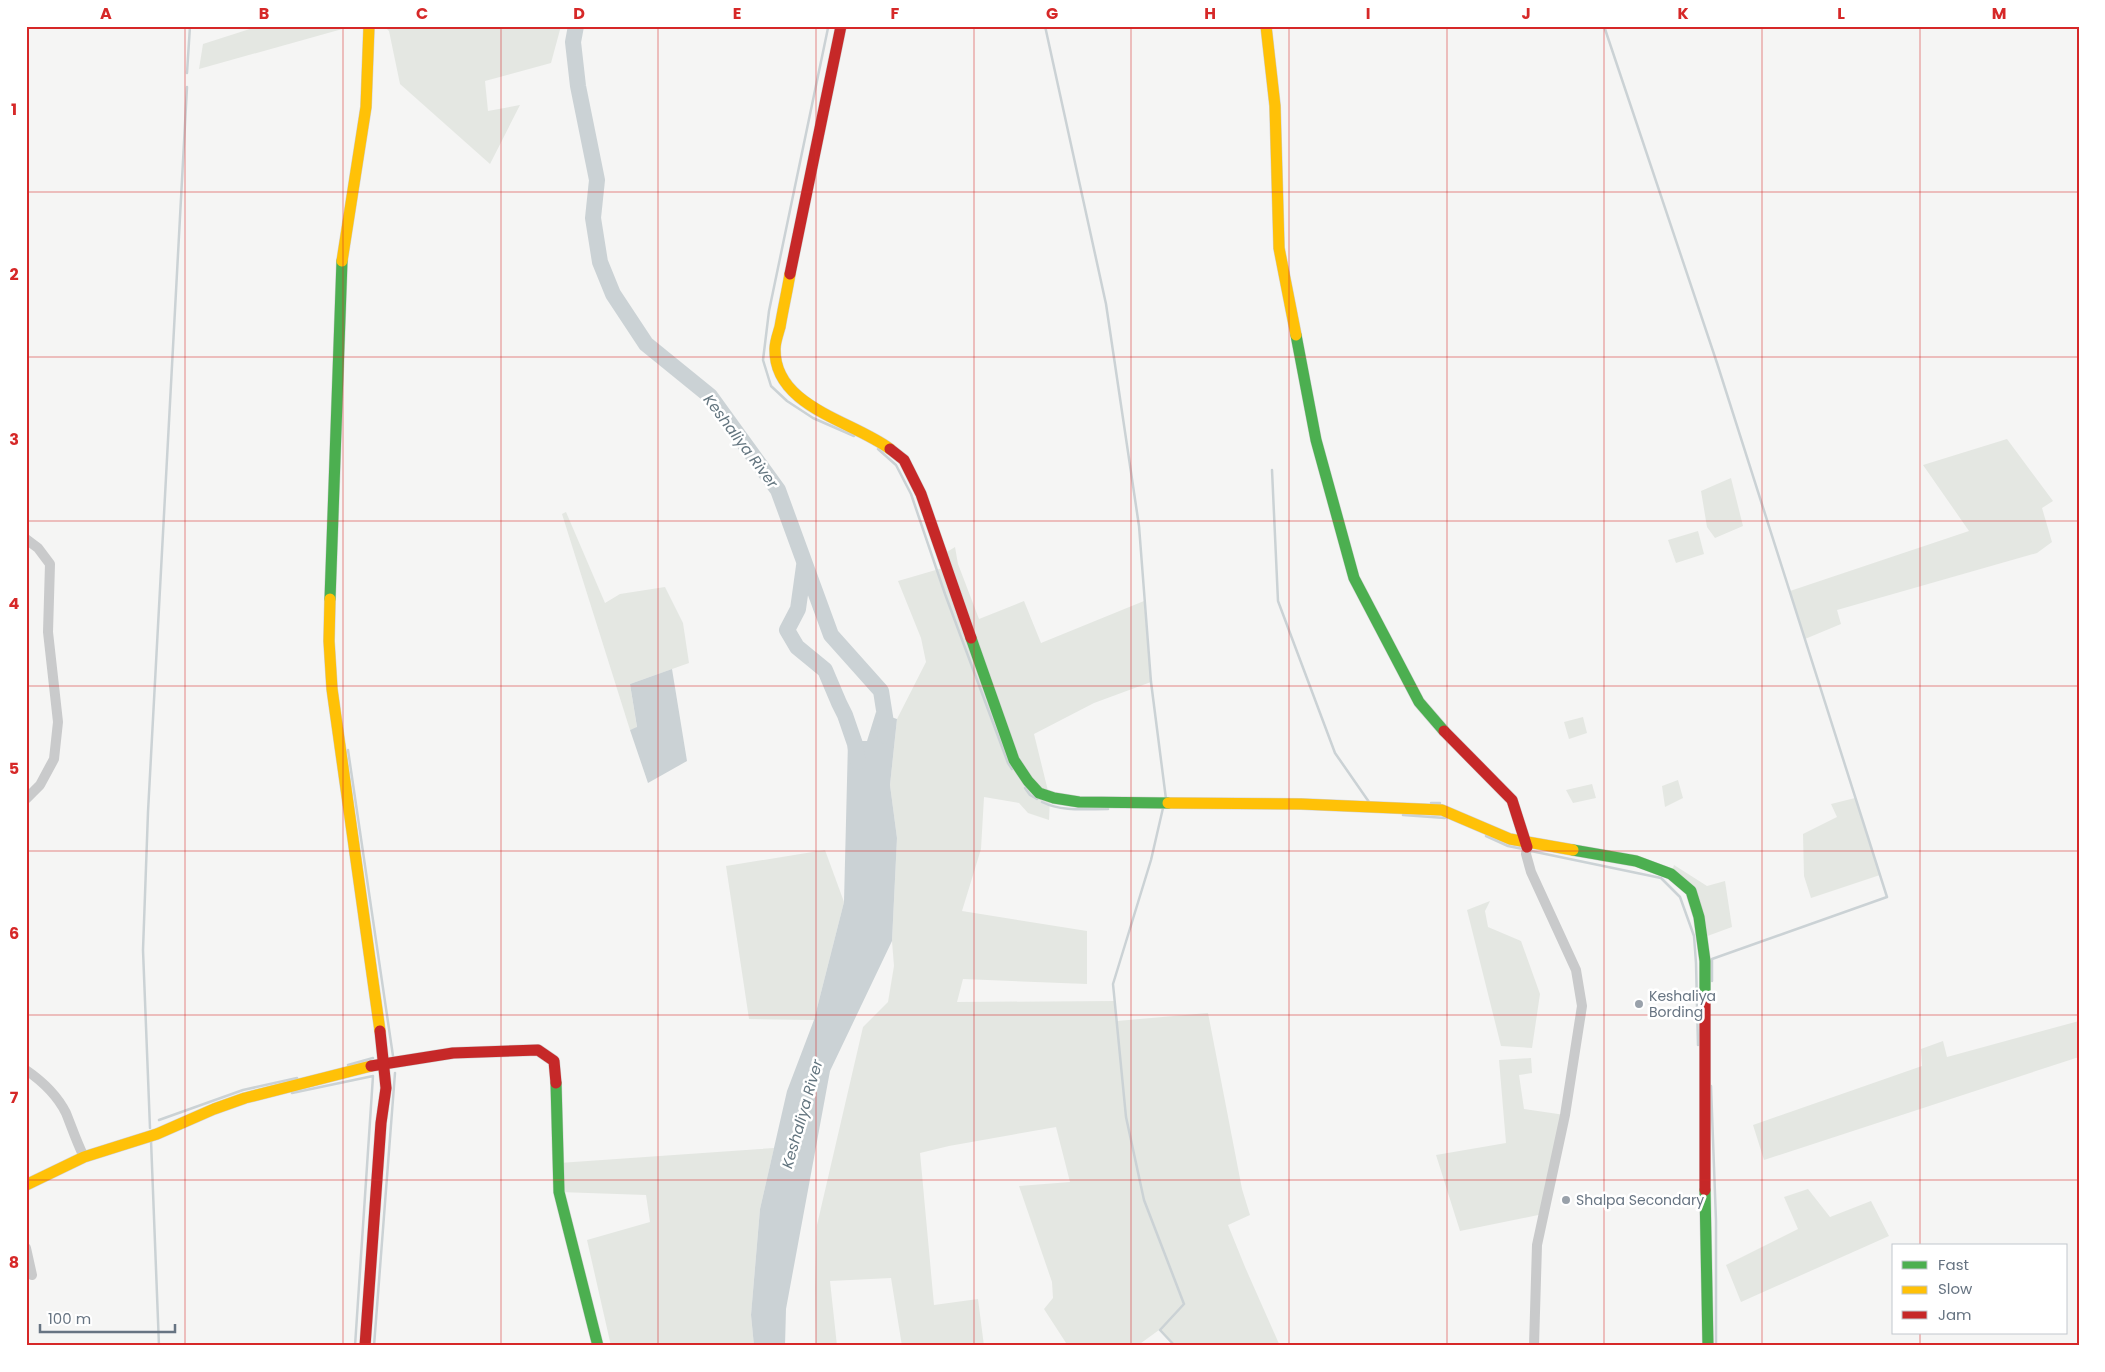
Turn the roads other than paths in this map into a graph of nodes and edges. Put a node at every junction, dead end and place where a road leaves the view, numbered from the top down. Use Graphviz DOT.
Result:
graph roads {
  1 [pos="369,26"];
  2 [pos="841,26"];
  3 [pos="1266,26"];
  4 [pos="26,539"];
  5 [pos="26,799"];
  6 [pos="1527,847"];
  7 [pos="385,1063"];
  8 [pos="26,1070"];
  9 [pos="84,1157"];
  10 [pos="26,1185"];
  11 [pos="26,1248"];
  12 [pos="32,1275"];
  13 [pos="365,1346"];
  14 [pos="598,1346"];
  15 [pos="1534,1346"];
  16 [pos="1708,1346"];
  1 -- 7 [label="street"];
  2 -- 6 [label="street"];
  3 -- 6 [label="street"];
  4 -- 5 [label="street"];
  6 -- 15 [label="street"];
  6 -- 16 [label="street"];
  7 -- 9 [label="street"];
  7 -- 13 [label="street"];
  7 -- 14 [label="street"];
  8 -- 9 [label="street"];
  9 -- 10 [label="street"];
  11 -- 12 [label="street"];
}
